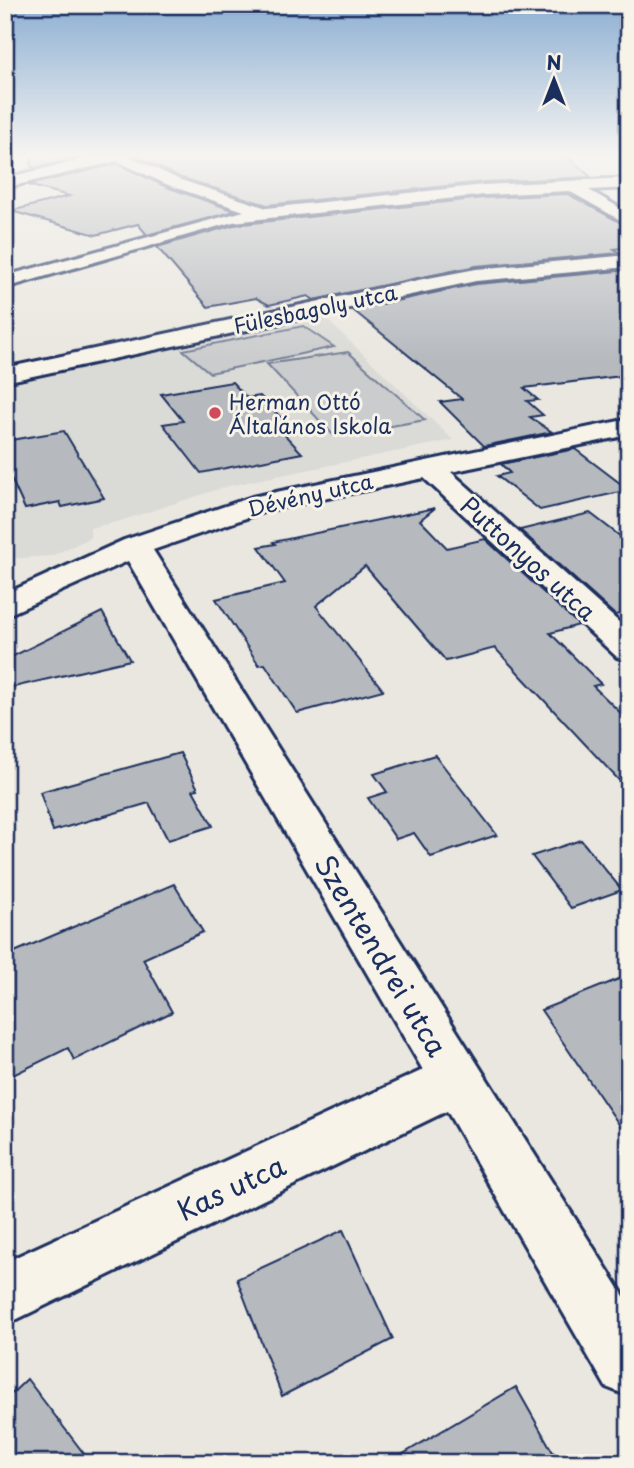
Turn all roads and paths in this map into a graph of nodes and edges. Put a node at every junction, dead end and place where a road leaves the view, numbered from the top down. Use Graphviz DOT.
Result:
graph roads {
  1 [pos="208,223"];
  2 [pos="629,261"];
  3 [pos="5,282"];
  4 [pos="5,375"];
  5 [pos="629,427"];
  6 [pos="429,467"];
  7 [pos="135,546"];
  8 [pos="12,597"];
  9 [pos="629,650"];
  10 [pos="457,1080"];
  11 [pos="5,1294"];
  12 [pos="629,1364"];
  1 -- 3 [label="street"];
  2 -- 4 [label="street, Fülesbagoly utca"];
  5 -- 6 [label="street, Dévény utca"];
  6 -- 7 [label="street, Dévény utca"];
  6 -- 9 [label="street, Puttonyos utca"];
  7 -- 8 [label="street, Dévény utca"];
  7 -- 10 [label="street, Szentendrei utca"];
  10 -- 11 [label="street, Kas utca"];
  10 -- 12 [label="street, Szentendrei utca"];
}
